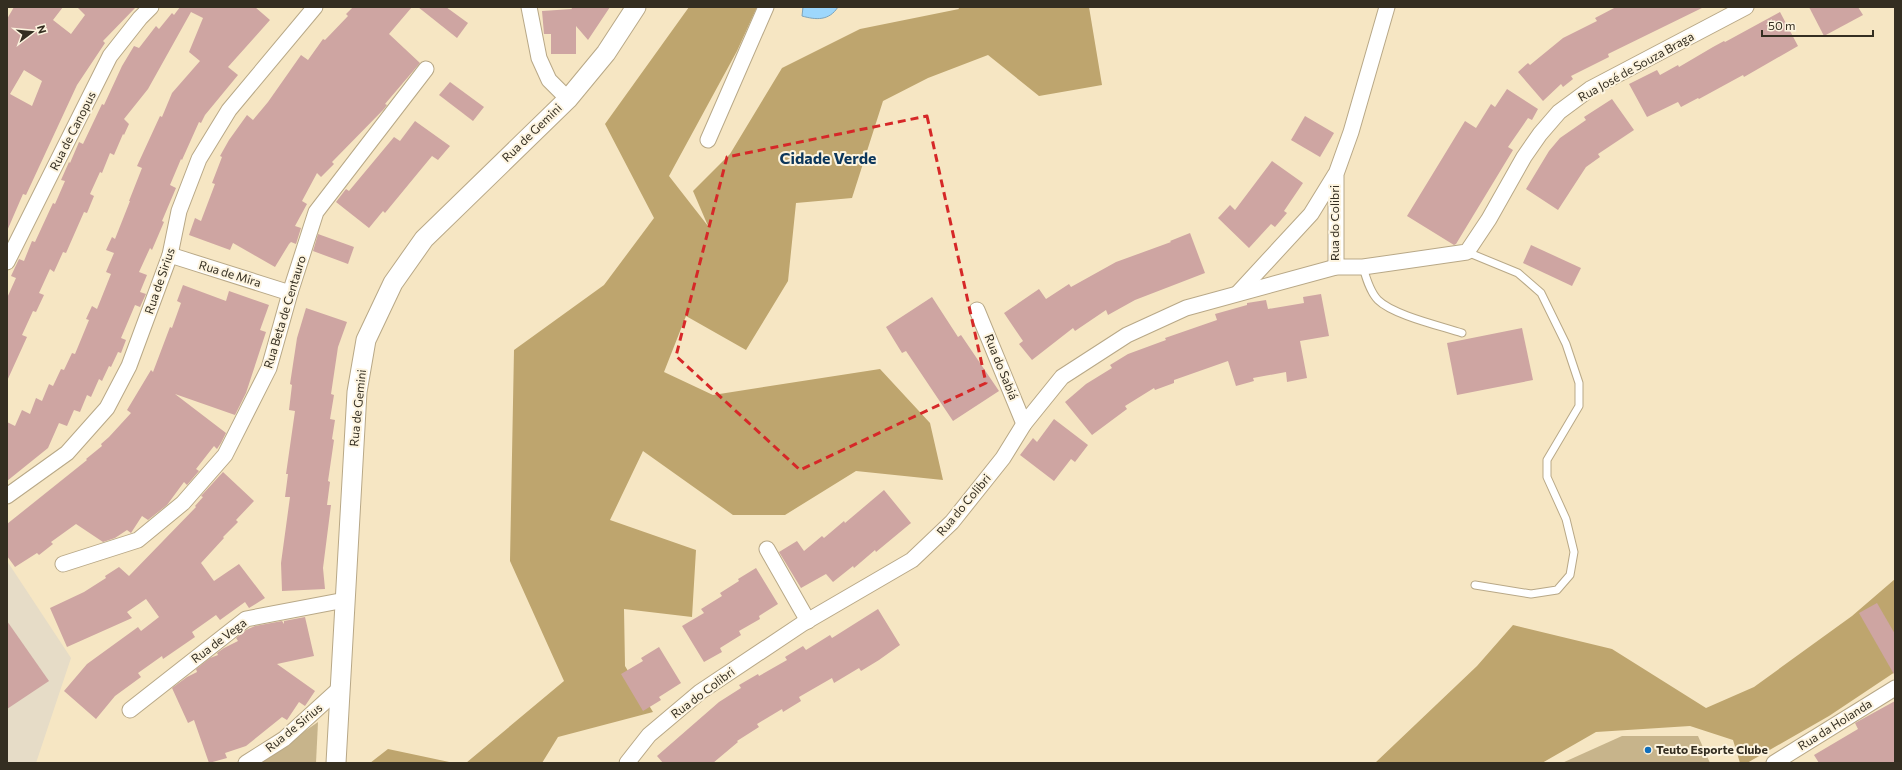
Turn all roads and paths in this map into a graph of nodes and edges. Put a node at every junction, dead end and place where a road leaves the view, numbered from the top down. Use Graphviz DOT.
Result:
graph roads {
  1 [pos="151,7"];
  2 [pos="315,7"];
  3 [pos="529,7"];
  4 [pos="636,7"];
  5 [pos="766,7"];
  6 [pos="1387,7"];
  7 [pos="1746,7"];
  8 [pos="426,69"];
  9 [pos="568,99"];
  10 [pos="708,140"];
  11 [pos="1336,174"];
  12 [pos="1467,252"];
  13 [pos="170,255"];
  14 [pos="7,262"];
  15 [pos="1336,266"];
  16 [pos="1362,267"];
  17 [pos="290,293"];
  18 [pos="1237,294"];
  19 [pos="977,310"];
  20 [pos="1462,333"];
  21 [pos="1024,424"];
  22 [pos="7,496"];
  23 [pos="767,549"];
  24 [pos="63,564"];
  25 [pos="1475,584"];
  26 [pos="345,600"];
  27 [pos="808,621"];
  28 [pos="1895,688"];
  29 [pos="340,689"];
  30 [pos="130,710"];
  31 [pos="246,763"];
  32 [pos="336,763"];
  33 [pos="627,763"];
  34 [pos="1774,763"];
  1 -- 14 [label="street, Rua de Canopus"];
  2 -- 13 [label="street, Rua de Sirius"];
  3 -- 9 [label="street"];
  4 -- 9 [label="street, Rua de Gemini"];
  5 -- 10 [label="street"];
  6 -- 11 [label="street, Rua do Colibri"];
  7 -- 12 [label="street, Rua José de Souza Braga"];
  8 -- 17 [label="street, Rua Beta de Centauro"];
  9 -- 26 [label="street, Rua de Gemini"];
  11 -- 15 [label="street, Rua do Colibri"];
  11 -- 18 [label="street, Rua do Colibri"];
  12 -- 16 [label="street"];
  12 -- 25 [label="lane"];
  13 -- 17 [label="street, Rua de Mira"];
  13 -- 22 [label="street, Rua de Sirius"];
  15 -- 16 [label="street"];
  15 -- 18 [label="street, Rua do Colibri"];
  16 -- 20 [label="lane"];
  17 -- 24 [label="street, Rua Beta de Centauro"];
  18 -- 21 [label="street, Rua do Colibri"];
  19 -- 21 [label="street, Rua do Sabiá"];
  21 -- 27 [label="street, Rua do Colibri"];
  23 -- 27 [label="street"];
  26 -- 29 [label="street, Rua de Gemini"];
  26 -- 30 [label="street, Rua de Vega"];
  27 -- 33 [label="street, Rua do Colibri"];
  28 -- 34 [label="street, Rua da Holanda"];
  29 -- 31 [label="street, Rua de Sirius"];
  29 -- 32 [label="street, Rua de Gemini"];
}
